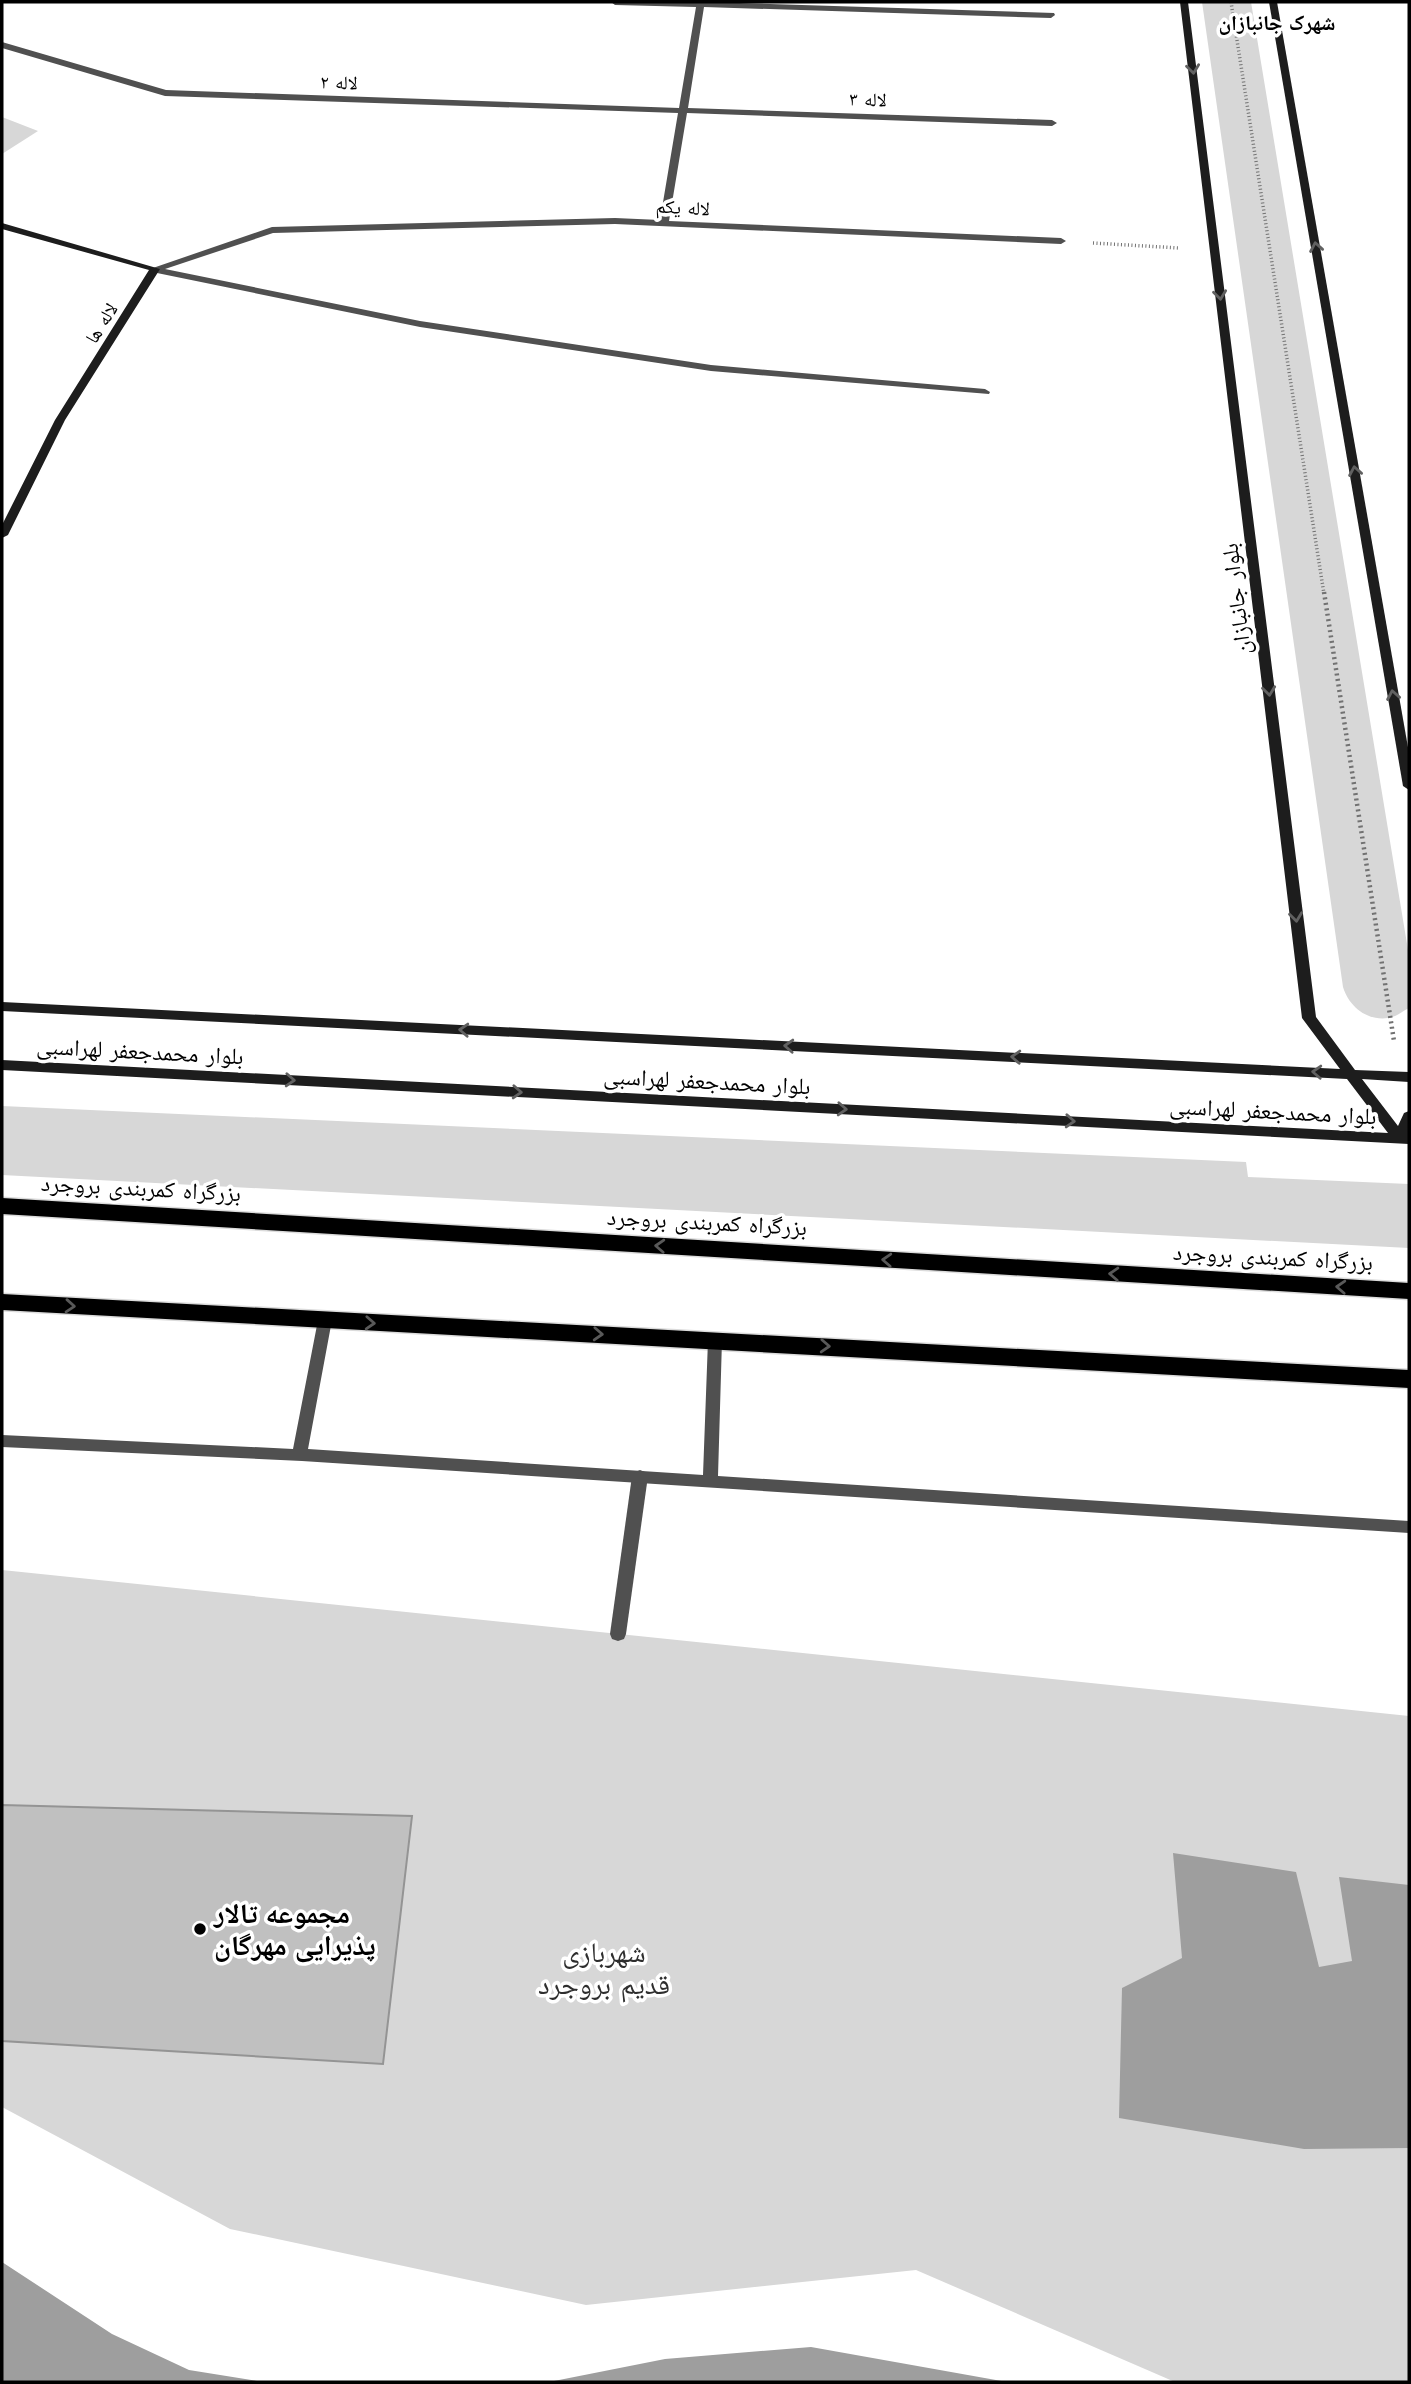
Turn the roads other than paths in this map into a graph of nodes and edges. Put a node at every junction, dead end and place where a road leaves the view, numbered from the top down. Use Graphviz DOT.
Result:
graph roads {
  1 [pos="614,2"];
  2 [pos="1184,2"];
  3 [pos="1273,2"];
  4 [pos="701,3"];
  5 [pos="1051,15"];
  6 [pos="2,45"];
  7 [pos="683,110"];
  8 [pos="1052,123"];
  9 [pos="664,224"];
  10 [pos="2,226"];
  11 [pos="1061,241"];
  12 [pos="155,270"];
  13 [pos="985,392"];
  14 [pos="2,536"];
  15 [pos="1409,786"];
  16 [pos="2,1007"];
  17 [pos="2,1065"];
  18 [pos="1351,1074"];
  19 [pos="1405,1077"];
  20 [pos="1409,1116"];
  21 [pos="1404,1139"];
  22 [pos="2,1206"];
  23 [pos="1409,1292"];
  24 [pos="2,1302"];
  25 [pos="325,1320"];
  26 [pos="715,1340"];
  27 [pos="1409,1379"];
  28 [pos="2,1441"];
  29 [pos="299,1455"];
  30 [pos="640,1476"];
  31 [pos="710,1481"];
  32 [pos="1409,1527"];
  33 [pos="618,1634"];
  1 -- 4 [label="street"];
  2 -- 18 [label="main road, بلوار جانبازان, one-way"];
  15 -- 3 [label="main road, one-way"];
  4 -- 5 [label="street"];
  4 -- 7 [label="street"];
  6 -- 7 [label="street, لاله ۲"];
  7 -- 8 [label="street, لاله ۳"];
  7 -- 9 [label="street"];
  9 -- 11 [label="street, لاله یکم"];
  9 -- 12 [label="street, لاله یکم"];
  10 -- 12 [label="main road"];
  12 -- 13 [label="street"];
  12 -- 14 [label="main road, لاله ها"];
  18 -- 16 [label="main road, بلوار محمدجعفر لهراسبی, one-way"];
  17 -- 21 [label="main road, بلوار محمدجعفر لهراسبی, one-way"];
  18 -- 19 [label="main road, بلوار محمدجعفر لهراسبی"];
  18 -- 21 [label="main road, بلوار جانبازان"];
  20 -- 21 [label="main road"];
  23 -- 22 [label="highway, بزرگراه کمربندی بروجرد, one-way"];
  24 -- 25 [label="highway, one-way"];
  25 -- 26 [label="highway, one-way"];
  25 -- 29 [label="street"];
  26 -- 27 [label="highway, one-way"];
  26 -- 31 [label="street"];
  28 -- 29 [label="street"];
  29 -- 30 [label="street"];
  30 -- 31 [label="street"];
  30 -- 33 [label="street"];
  31 -- 32 [label="street"];
}
